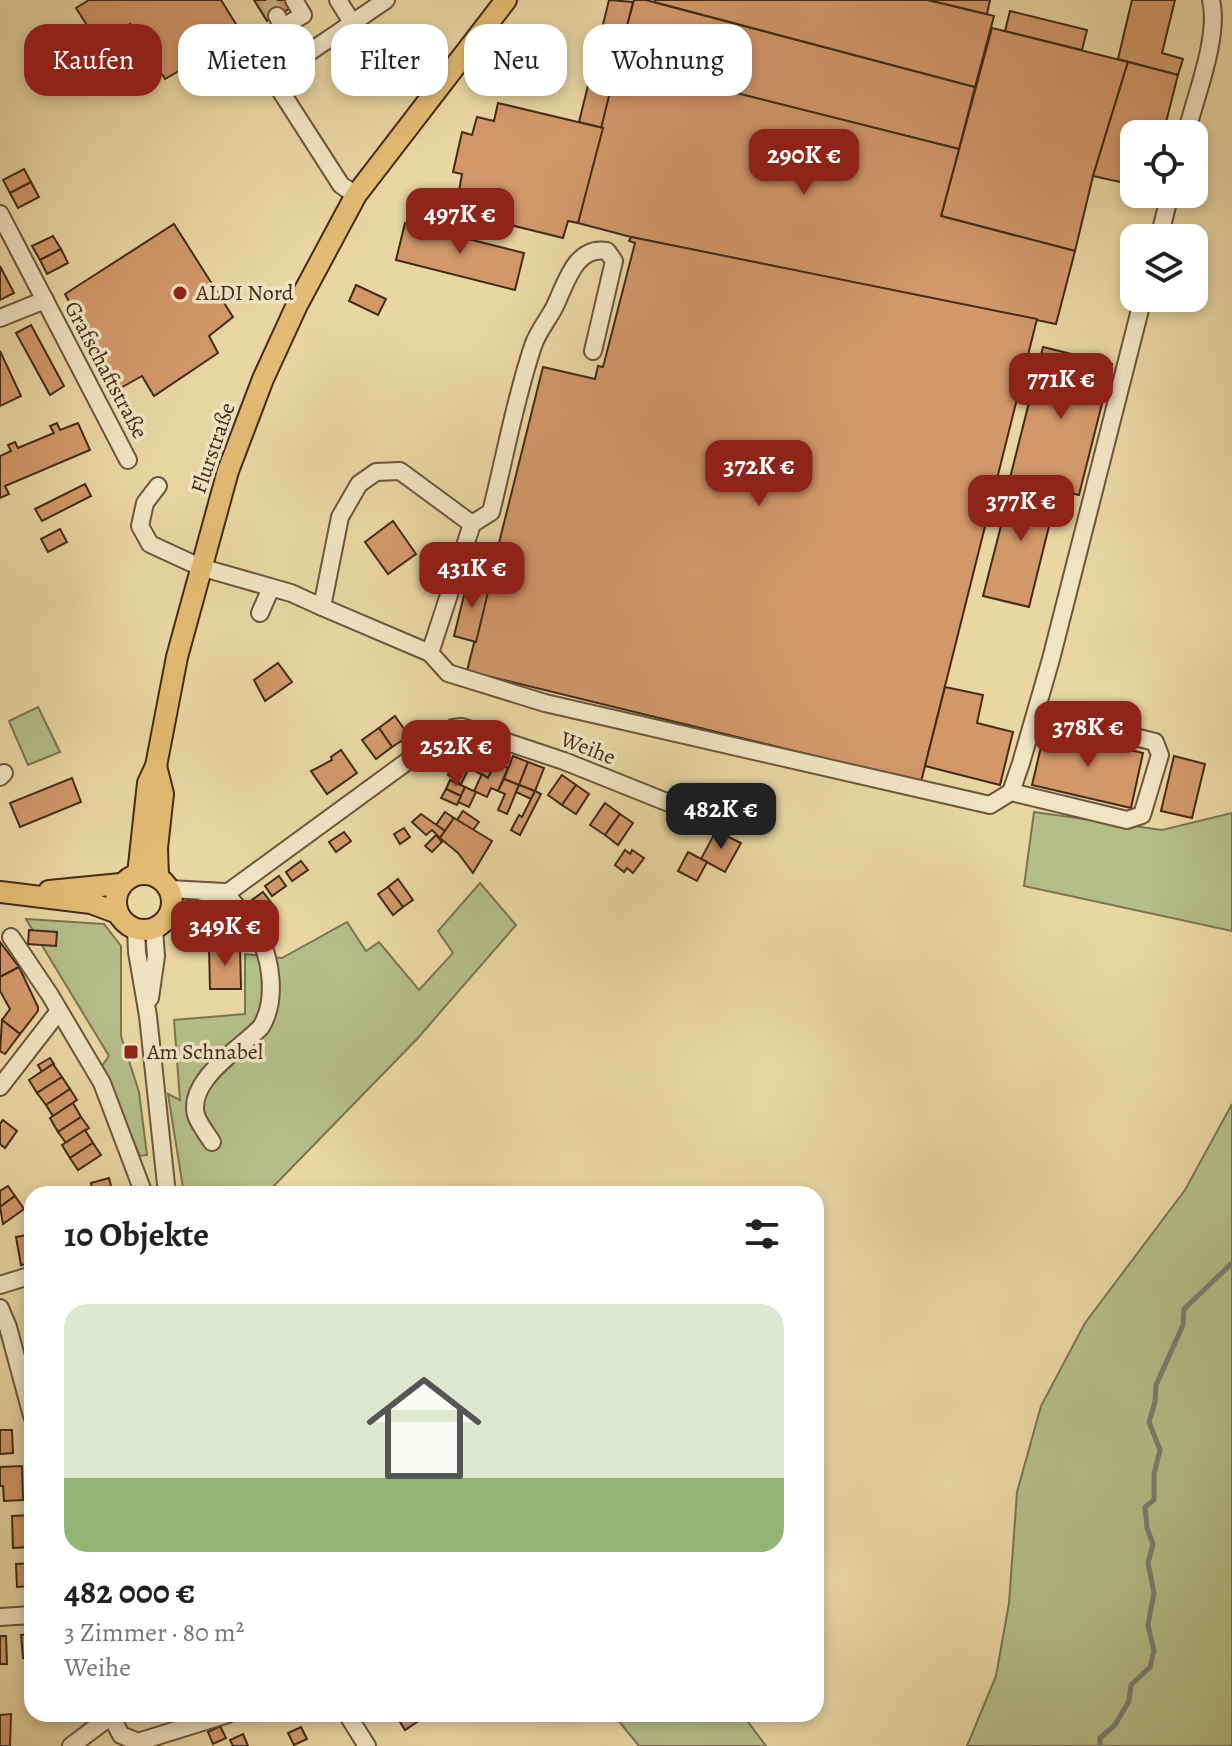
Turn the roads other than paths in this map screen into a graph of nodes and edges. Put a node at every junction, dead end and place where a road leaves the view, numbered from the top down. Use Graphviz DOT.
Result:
graph roads {
  1 [pos="294,0"];
  2 [pos="338,0"];
  3 [pos="386,0"];
  4 [pos="506,0"];
  5 [pos="1211,0"];
  6 [pos="277,16"];
  7 [pos="350,24"];
  8 [pos="358,24"];
  9 [pos="281,96"];
  10 [pos="1190,120"];
  11 [pos="356,195"];
  12 [pos="0,214"];
  13 [pos="45,300"];
  14 [pos="1139,312"];
  15 [pos="0,318"];
  16 [pos="593,351"];
  17 [pos="128,460"];
  18 [pos="158,486"];
  19 [pos="472,524"];
  20 [pos="200,567"];
  21 [pos="271,588"];
  22 [pos="322,607"];
  23 [pos="260,613"];
  24 [pos="430,653"];
  25 [pos="1036,712"];
  26 [pos="1011,792"];
  27 [pos="699,815"];
  28 [pos="147,881"];
  29 [pos="0,892"];
  30 [pos="225,892"];
  31 [pos="26,894"];
  32 [pos="118,913"];
  33 [pos="152,925"];
  34 [pos="11,937"];
  35 [pos="59,1011"];
  36 [pos="0,1087"];
  37 [pos="212,1142"];
  38 [pos="141,1186"];
  39 [pos="166,1186"];
  40 [pos="24,1278"];
  41 [pos="0,1285"];
  42 [pos="0,1308"];
  43 [pos="24,1386"];
  44 [pos="24,1616"];
  45 [pos="0,1617"];
  46 [pos="102,1722"];
  47 [pos="114,1722"];
  48 [pos="202,1722"];
  49 [pos="352,1722"];
  50 [pos="71,1746"];
  51 [pos="367,1746"];
  1 -- 6 [label="street"];
  2 -- 7 [label="street"];
  3 -- 8 [label="street"];
  4 -- 11 [label="main road, Flurstraße"];
  5 -- 10 [label="street"];
  9 -- 11 [label="street"];
  11 -- 20 [label="main road, Flurstraße"];
  12 -- 13 [label="street, Grafschaftstraße"];
  13 -- 15 [label="street, Grafschaftstraße"];
  13 -- 17 [label="street, Grafschaftstraße"];
  14 -- 25 [label="street"];
  16 -- 19 [label="street"];
  18 -- 20 [label="street"];
  19 -- 22 [label="street"];
  19 -- 24 [label="street"];
  20 -- 21 [label="street"];
  20 -- 28 [label="main road, Flurstraße"];
  21 -- 22 [label="street"];
  21 -- 23 [label="street"];
  22 -- 24 [label="street"];
  24 -- 26 [label="street"];
  25 -- 26 [label="street"];
  25 -- 26 [label="street"];
  27 -- 30 [label="street, Weihe"];
  28 -- 30 [label="street"];
  28 -- 31 [label="main road"];
  28 -- 32 [label="main road"];
  28 -- 33 [label="main road"];
  29 -- 31 [label="main road"];
  30 -- 33 [label="street, Weihe"];
  30 -- 37 [label="street"];
  31 -- 32 [label="main road"];
  32 -- 33 [label="main road"];
  33 -- 39 [label="street"];
  34 -- 35 [label="street"];
  35 -- 36 [label="street"];
  35 -- 38 [label="street"];
  40 -- 41 [label="street"];
  42 -- 43 [label="street"];
  44 -- 45 [label="street"];
  46 -- 50 [label="street"];
  47 -- 48 [label="street"];
  49 -- 51 [label="street"];
}
